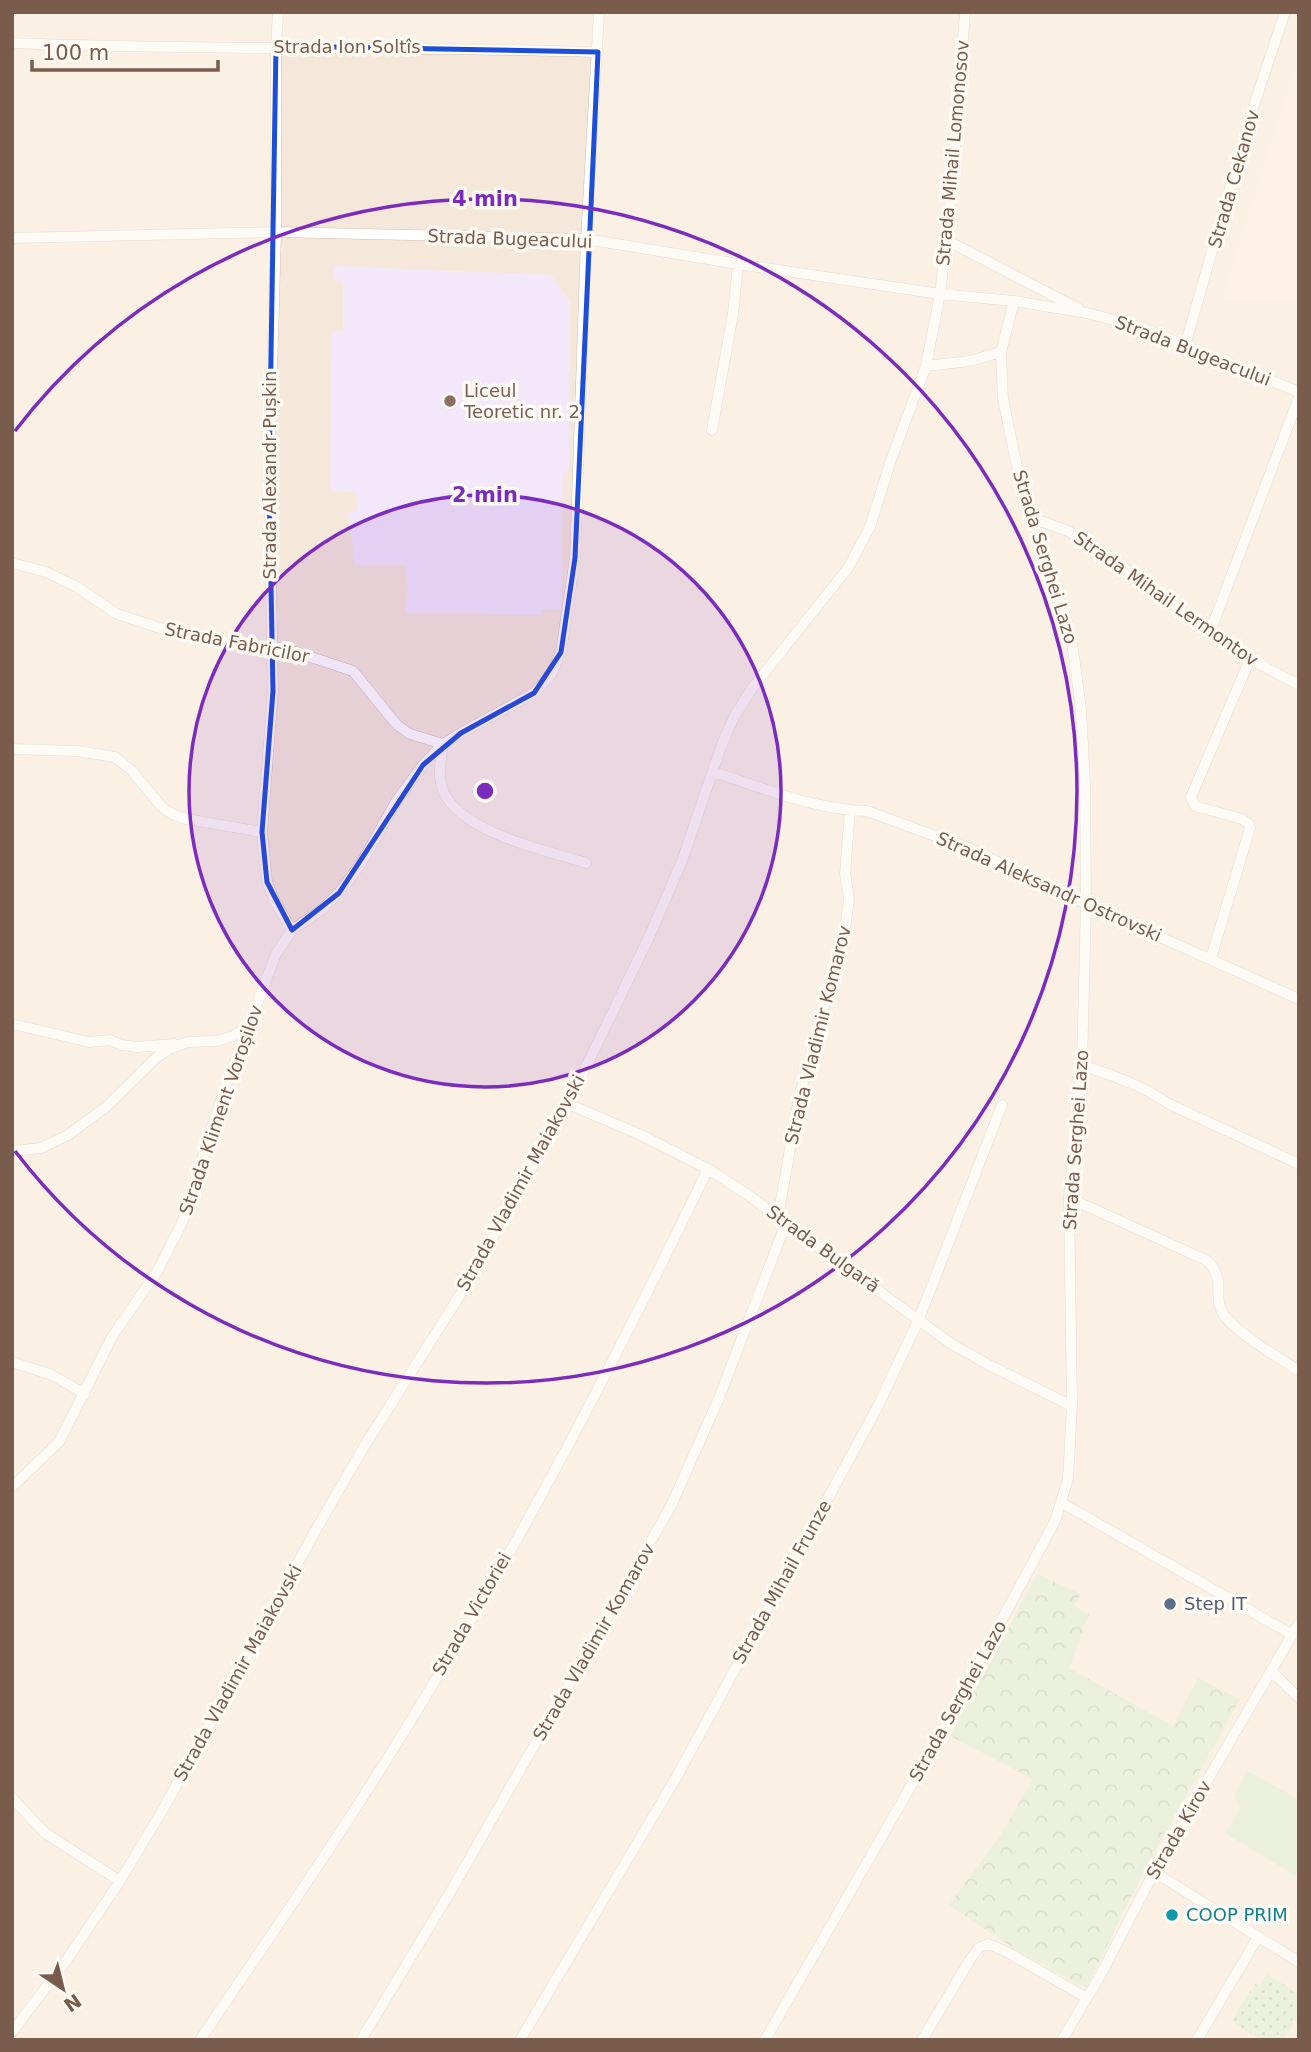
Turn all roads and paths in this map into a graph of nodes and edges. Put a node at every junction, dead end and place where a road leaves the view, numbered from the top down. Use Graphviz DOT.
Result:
graph roads {
  1 [pos="278,12"];
  2 [pos="599,12"];
  3 [pos="965,12"];
  4 [pos="1285,12"];
  5 [pos="12,43"];
  6 [pos="276,46"];
  7 [pos="598,52"];
  8 [pos="276,232"];
  9 [pos="12,238"];
  10 [pos="586,239"];
  11 [pos="946,240"];
  12 [pos="738,264"];
  13 [pos="940,294"];
  14 [pos="1014,301"];
  15 [pos="1087,313"];
  16 [pos="1185,346"];
  17 [pos="1001,352"];
  18 [pos="926,366"];
  19 [pos="1299,395"];
  20 [pos="712,430"];
  21 [pos="1032,518"];
  22 [pos="12,563"];
  23 [pos="1210,632"];
  24 [pos="271,648"];
  25 [pos="1250,659"];
  26 [pos="1299,685"];
  27 [pos="443,744"];
  28 [pos="12,750"];
  29 [pos="713,772"];
  30 [pos="850,810"];
  31 [pos="262,832"];
  32 [pos="586,863"];
  33 [pos="1086,904"];
  34 [pos="292,930"];
  35 [pos="1211,958"];
  36 [pos="1299,999"];
  37 [pos="12,1024"];
  38 [pos="249,1026"];
  39 [pos="188,1042"];
  40 [pos="1082,1065"];
  41 [pos="568,1104"];
  42 [pos="1002,1105"];
  43 [pos="12,1151"];
  44 [pos="1299,1164"];
  45 [pos="708,1169"];
  46 [pos="1069,1198"];
  47 [pos="782,1220"];
  48 [pos="919,1320"];
  49 [pos="12,1362"];
  50 [pos="1299,1371"];
  51 [pos="85,1394"];
  52 [pos="1072,1406"];
  53 [pos="12,1487"];
  54 [pos="1062,1503"];
  55 [pos="1299,1623"];
  56 [pos="1291,1634"];
  57 [pos="1271,1671"];
  58 [pos="1299,1698"];
  59 [pos="12,1798"];
  60 [pos="1154,1872"];
  61 [pos="120,1881"];
  62 [pos="1258,1937"];
  63 [pos="1299,1962"];
  64 [pos="1087,1998"];
  65 [pos="12,2032"];
  66 [pos="200,2040"];
  67 [pos="361,2040"];
  68 [pos="520,2040"];
  69 [pos="765,2040"];
  70 [pos="922,2040"];
  71 [pos="1062,2040"];
  72 [pos="1197,2040"];
  1 -- 6 [label="street, Strada Alexandr Pușkin"];
  2 -- 7 [label="street, Strada Kliment Voroșilov"];
  3 -- 11 [label="street, Strada Mihail Lomonosov"];
  4 -- 16 [label="street, Strada Cekanov"];
  5 -- 6 [label="street, Strada Ion Soltîs"];
  6 -- 7 [label="street, Strada Ion Soltîs"];
  6 -- 8 [label="street, Strada Alexandr Pușkin"];
  7 -- 10 [label="street, Strada Kliment Voroșilov"];
  8 -- 9 [label="street, Strada Bugeacului"];
  8 -- 10 [label="street, Strada Bugeacului"];
  8 -- 24 [label="street, Strada Alexandr Pușkin"];
  10 -- 12 [label="street, Strada Bugeacului"];
  10 -- 27 [label="street, Strada Kliment Voroșilov"];
  11 -- 13 [label="street, Strada Mihail Lomonosov"];
  11 -- 15 [label="street, Strada Bugeacului"];
  12 -- 13 [label="street, Strada Bugeacului"];
  12 -- 20 [label="street"];
  13 -- 14 [label="street, Strada Bugeacului"];
  13 -- 18 [label="street, Strada Vladimir Maiakovski"];
  14 -- 15 [label="street, Strada Bugeacului"];
  14 -- 17 [label="street, Strada Serghei Lazo"];
  15 -- 16 [label="street, Strada Bugeacului"];
  16 -- 19 [label="street, Strada Bugeacului"];
  17 -- 18 [label="street"];
  17 -- 21 [label="street, Strada Serghei Lazo"];
  18 -- 29 [label="street, Strada Vladimir Maiakovski"];
  19 -- 23 [label="street"];
  21 -- 23 [label="street, Strada Mihail Lermontov"];
  21 -- 33 [label="street, Strada Serghei Lazo"];
  22 -- 24 [label="street, Strada Fabricilor"];
  23 -- 25 [label="street, Strada Mihail Lermontov"];
  24 -- 27 [label="street, Strada Fabricilor"];
  24 -- 31 [label="street, Strada Alexandr Pușkin"];
  25 -- 26 [label="street, Strada Mihail Lermontov"];
  25 -- 35 [label="street"];
  27 -- 32 [label="street"];
  27 -- 34 [label="street, Strada Kliment Voroșilov"];
  28 -- 31 [label="street"];
  29 -- 30 [label="street, Strada Aleksandr Ostrovski"];
  29 -- 41 [label="street, Strada Vladimir Maiakovski"];
  30 -- 33 [label="street, Strada Aleksandr Ostrovski"];
  30 -- 47 [label="street, Strada Vladimir Komarov"];
  31 -- 34 [label="street, Strada Alexandr Pușkin"];
  33 -- 35 [label="street, Strada Aleksandr Ostrovski"];
  33 -- 40 [label="street, Strada Serghei Lazo"];
  34 -- 38 [label="street, Strada Kliment Voroșilov"];
  35 -- 36 [label="street, Strada Aleksandr Ostrovski"];
  37 -- 39 [label="street"];
  38 -- 39 [label="street"];
  38 -- 51 [label="street, Strada Kliment Voroșilov"];
  39 -- 43 [label="street"];
  40 -- 44 [label="street"];
  40 -- 46 [label="street, Strada Serghei Lazo"];
  41 -- 45 [label="street, Strada Bulgară"];
  41 -- 61 [label="street, Strada Vladimir Maiakovski"];
  42 -- 48 [label="street, Strada Mihail Frunze"];
  45 -- 47 [label="street, Strada Bulgară"];
  45 -- 66 [label="street, Strada Victoriei"];
  46 -- 50 [label="street"];
  46 -- 52 [label="street, Strada Serghei Lazo"];
  47 -- 48 [label="street, Strada Bulgară"];
  47 -- 67 [label="street, Strada Vladimir Komarov"];
  48 -- 52 [label="street, Strada Bulgară"];
  48 -- 68 [label="street, Strada Mihail Frunze"];
  49 -- 51 [label="street"];
  51 -- 53 [label="street, Strada Kliment Voroșilov"];
  52 -- 54 [label="street, Strada Serghei Lazo"];
  54 -- 56 [label="street"];
  54 -- 69 [label="street, Strada Serghei Lazo"];
  55 -- 56 [label="street, Strada Kirov"];
  56 -- 57 [label="street, Strada Kirov"];
  57 -- 58 [label="street"];
  57 -- 60 [label="street, Strada Kirov"];
  59 -- 61 [label="street"];
  60 -- 62 [label="street"];
  60 -- 64 [label="street, Strada Kirov"];
  61 -- 65 [label="street, Strada Vladimir Maiakovski"];
  62 -- 63 [label="street"];
  62 -- 72 [label="street"];
  64 -- 70 [label="street"];
  64 -- 71 [label="street, Strada Kirov"];
}
